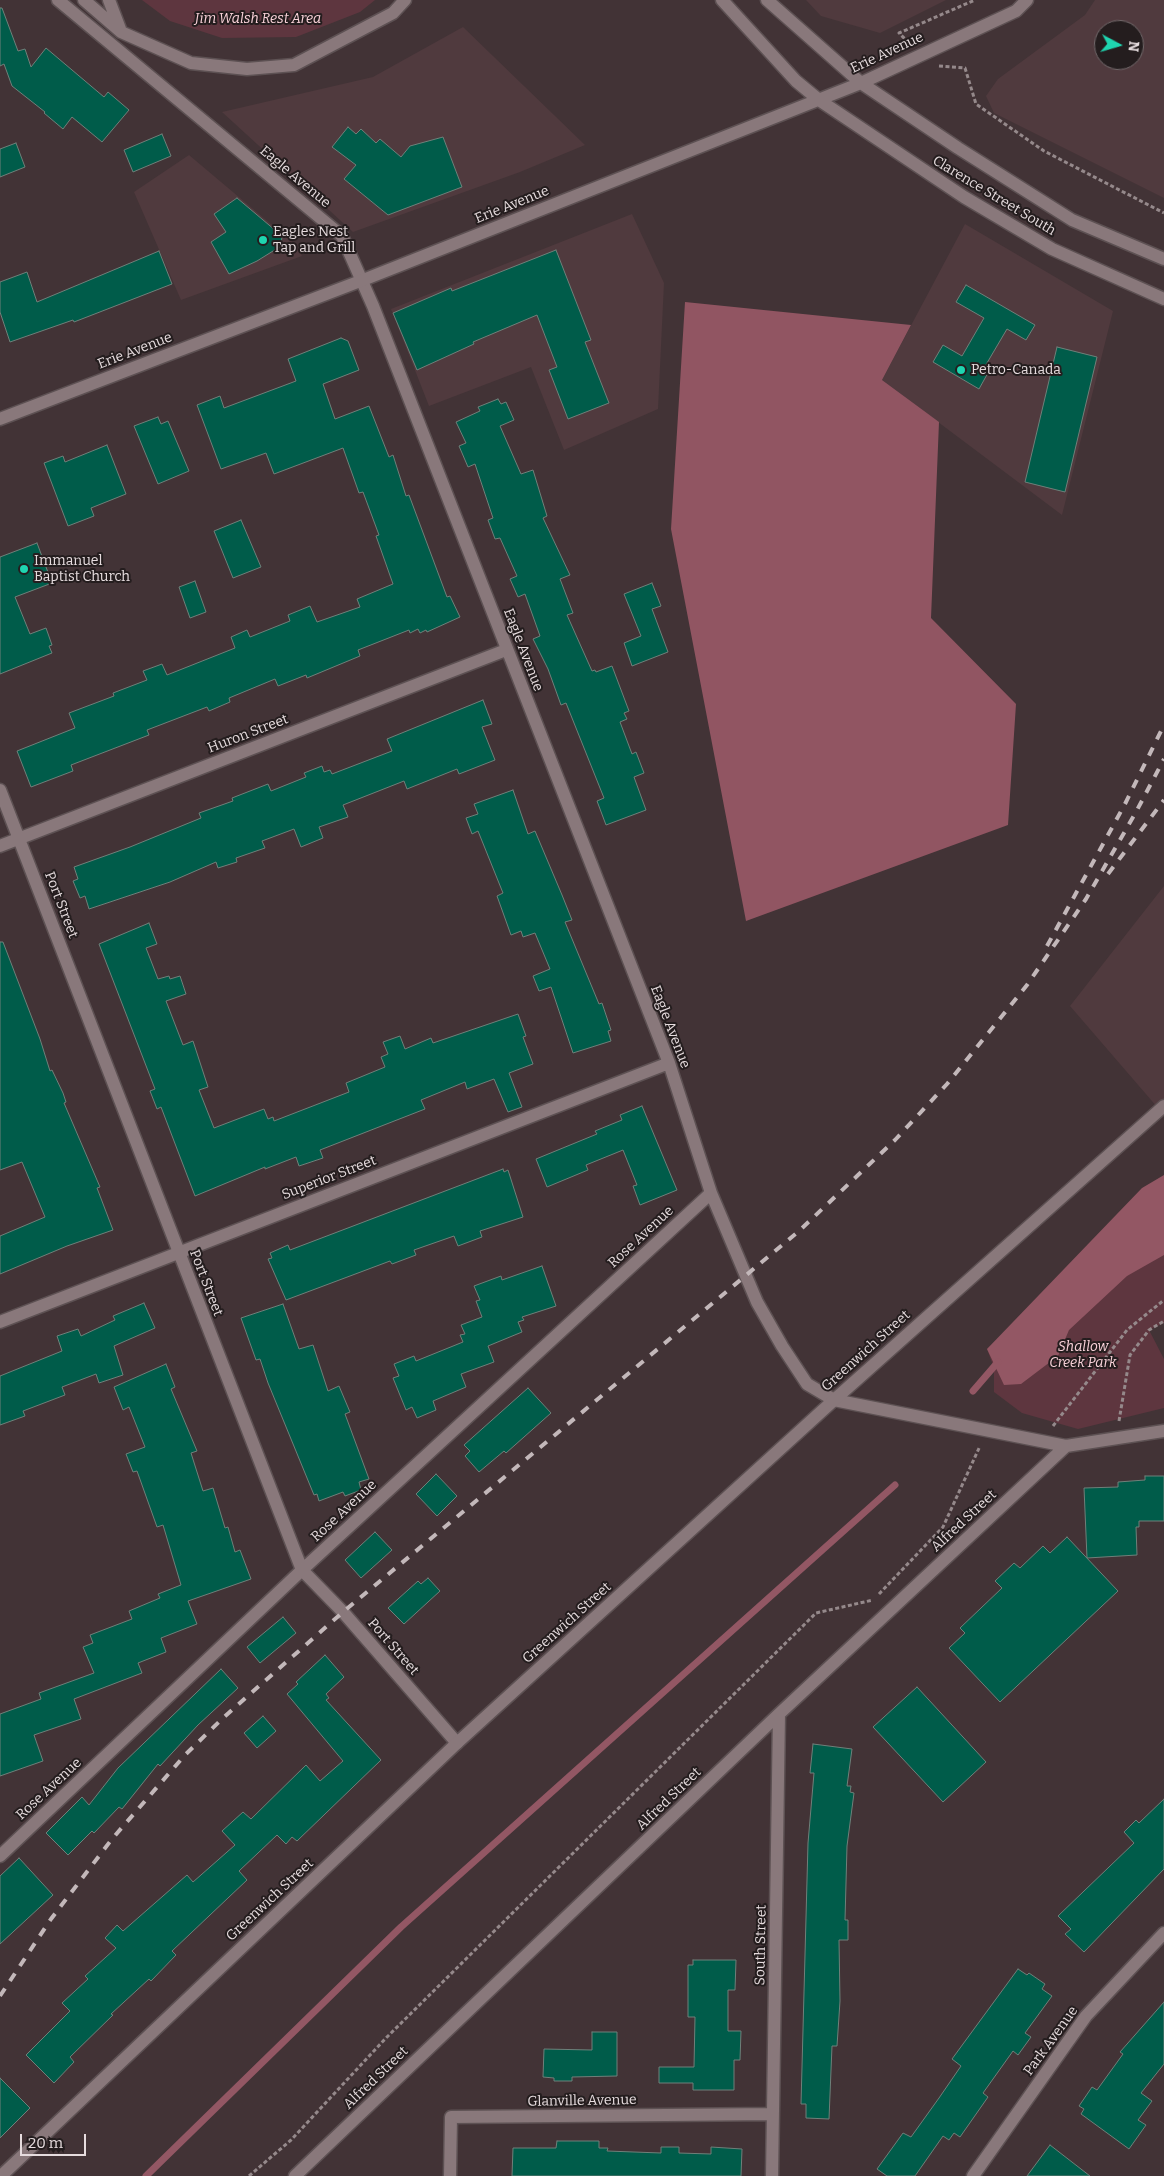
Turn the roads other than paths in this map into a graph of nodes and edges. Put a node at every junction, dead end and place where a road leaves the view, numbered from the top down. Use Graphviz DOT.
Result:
graph roads {
  1 [pos="58,0"];
  2 [pos="84,0"];
  3 [pos="109,0"];
  4 [pos="405,0"];
  5 [pos="722,0"];
  6 [pos="767,0"];
  7 [pos="1027,0"];
  8 [pos="121,32"];
  9 [pos="861,83"];
  10 [pos="819,100"];
  11 [pos="1164,259"];
  12 [pos="362,280"];
  13 [pos="1164,299"];
  14 [pos="0,419"];
  15 [pos="506,650"];
  16 [pos="0,790"];
  17 [pos="19,839"];
  18 [pos="0,846"];
  19 [pos="669,1063"];
  20 [pos="1164,1106"];
  21 [pos="711,1193"];
  22 [pos="178,1253"];
  23 [pos="0,1322"];
  24 [pos="834,1400"];
  25 [pos="1164,1431"];
  26 [pos="1066,1446"];
  27 [pos="302,1570"];
  28 [pos="780,1714"];
  29 [pos="457,1743"];
  30 [pos="0,1856"];
  31 [pos="1164,1933"];
  32 [pos="773,2114"];
  33 [pos="1,2176"];
  34 [pos="295,2176"];
  35 [pos="450,2176"];
  36 [pos="772,2176"];
  37 [pos="973,2176"];
  1 -- 12 [label="street, Eagle Avenue"];
  2 -- 8 [label="street"];
  3 -- 8 [label="street"];
  4 -- 8 [label="street"];
  5 -- 10 [label="street, Clarence Street South"];
  6 -- 9 [label="street, Clarence Street South"];
  7 -- 9 [label="street, Erie Avenue"];
  9 -- 10 [label="street, Erie Avenue"];
  9 -- 11 [label="street, Clarence Street South"];
  10 -- 12 [label="street, Erie Avenue"];
  10 -- 13 [label="street, Clarence Street South"];
  12 -- 14 [label="street, Erie Avenue"];
  12 -- 15 [label="street, Eagle Avenue"];
  15 -- 17 [label="street, Huron Street"];
  15 -- 19 [label="street, Eagle Avenue"];
  16 -- 17 [label="street, Port Street"];
  17 -- 18 [label="street, Huron Street"];
  17 -- 22 [label="street, Port Street"];
  19 -- 21 [label="street, Eagle Avenue"];
  19 -- 22 [label="street, Superior Street"];
  20 -- 24 [label="street, Greenwich Street"];
  21 -- 24 [label="street, Eagle Avenue"];
  21 -- 27 [label="street, Rose Avenue"];
  22 -- 23 [label="street, Superior Street"];
  22 -- 27 [label="street, Port Street"];
  24 -- 26 [label="street"];
  24 -- 29 [label="street, Greenwich Street"];
  25 -- 26 [label="street"];
  26 -- 28 [label="street, Alfred Street"];
  27 -- 29 [label="street, Port Street"];
  27 -- 30 [label="street, Rose Avenue"];
  28 -- 32 [label="street, South Street"];
  28 -- 34 [label="street, Alfred Street"];
  29 -- 33 [label="street, Greenwich Street"];
  31 -- 37 [label="street, Park Avenue"];
  32 -- 35 [label="street, Glanville Avenue"];
  32 -- 36 [label="street, South Street"];
}
